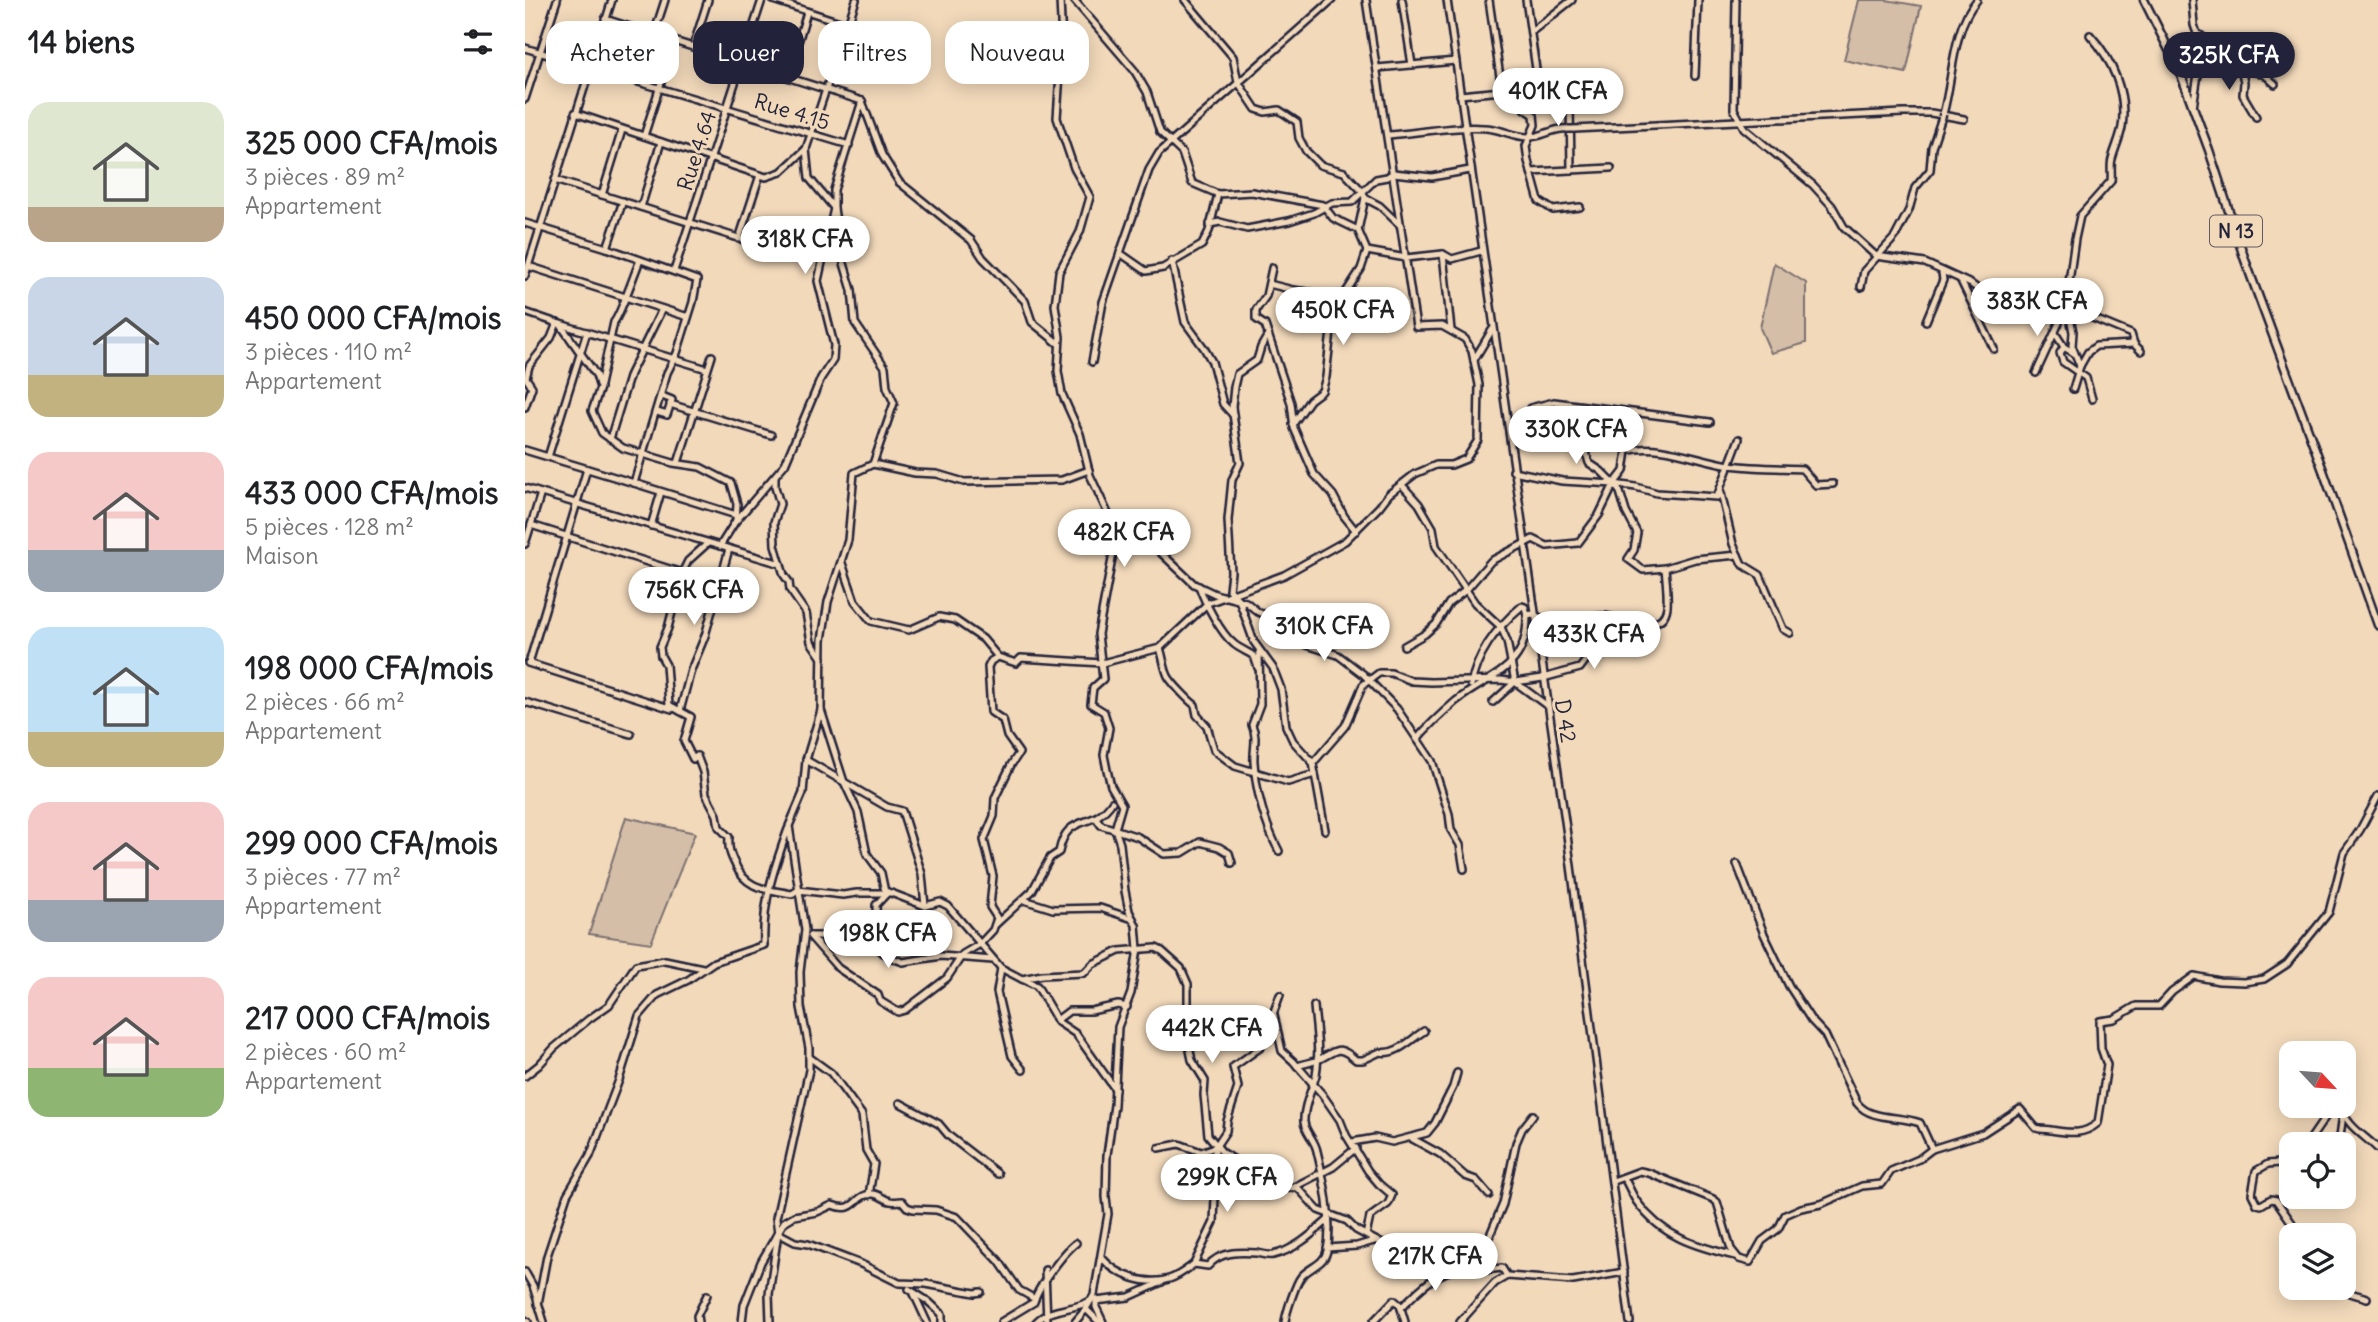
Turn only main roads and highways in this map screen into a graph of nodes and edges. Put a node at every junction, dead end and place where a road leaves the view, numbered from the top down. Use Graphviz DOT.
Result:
graph roads {
  1 [pos="2144,0"];
  2 [pos="2378,625"];
  1 -- 2 [label="main road, N 13"];
}
